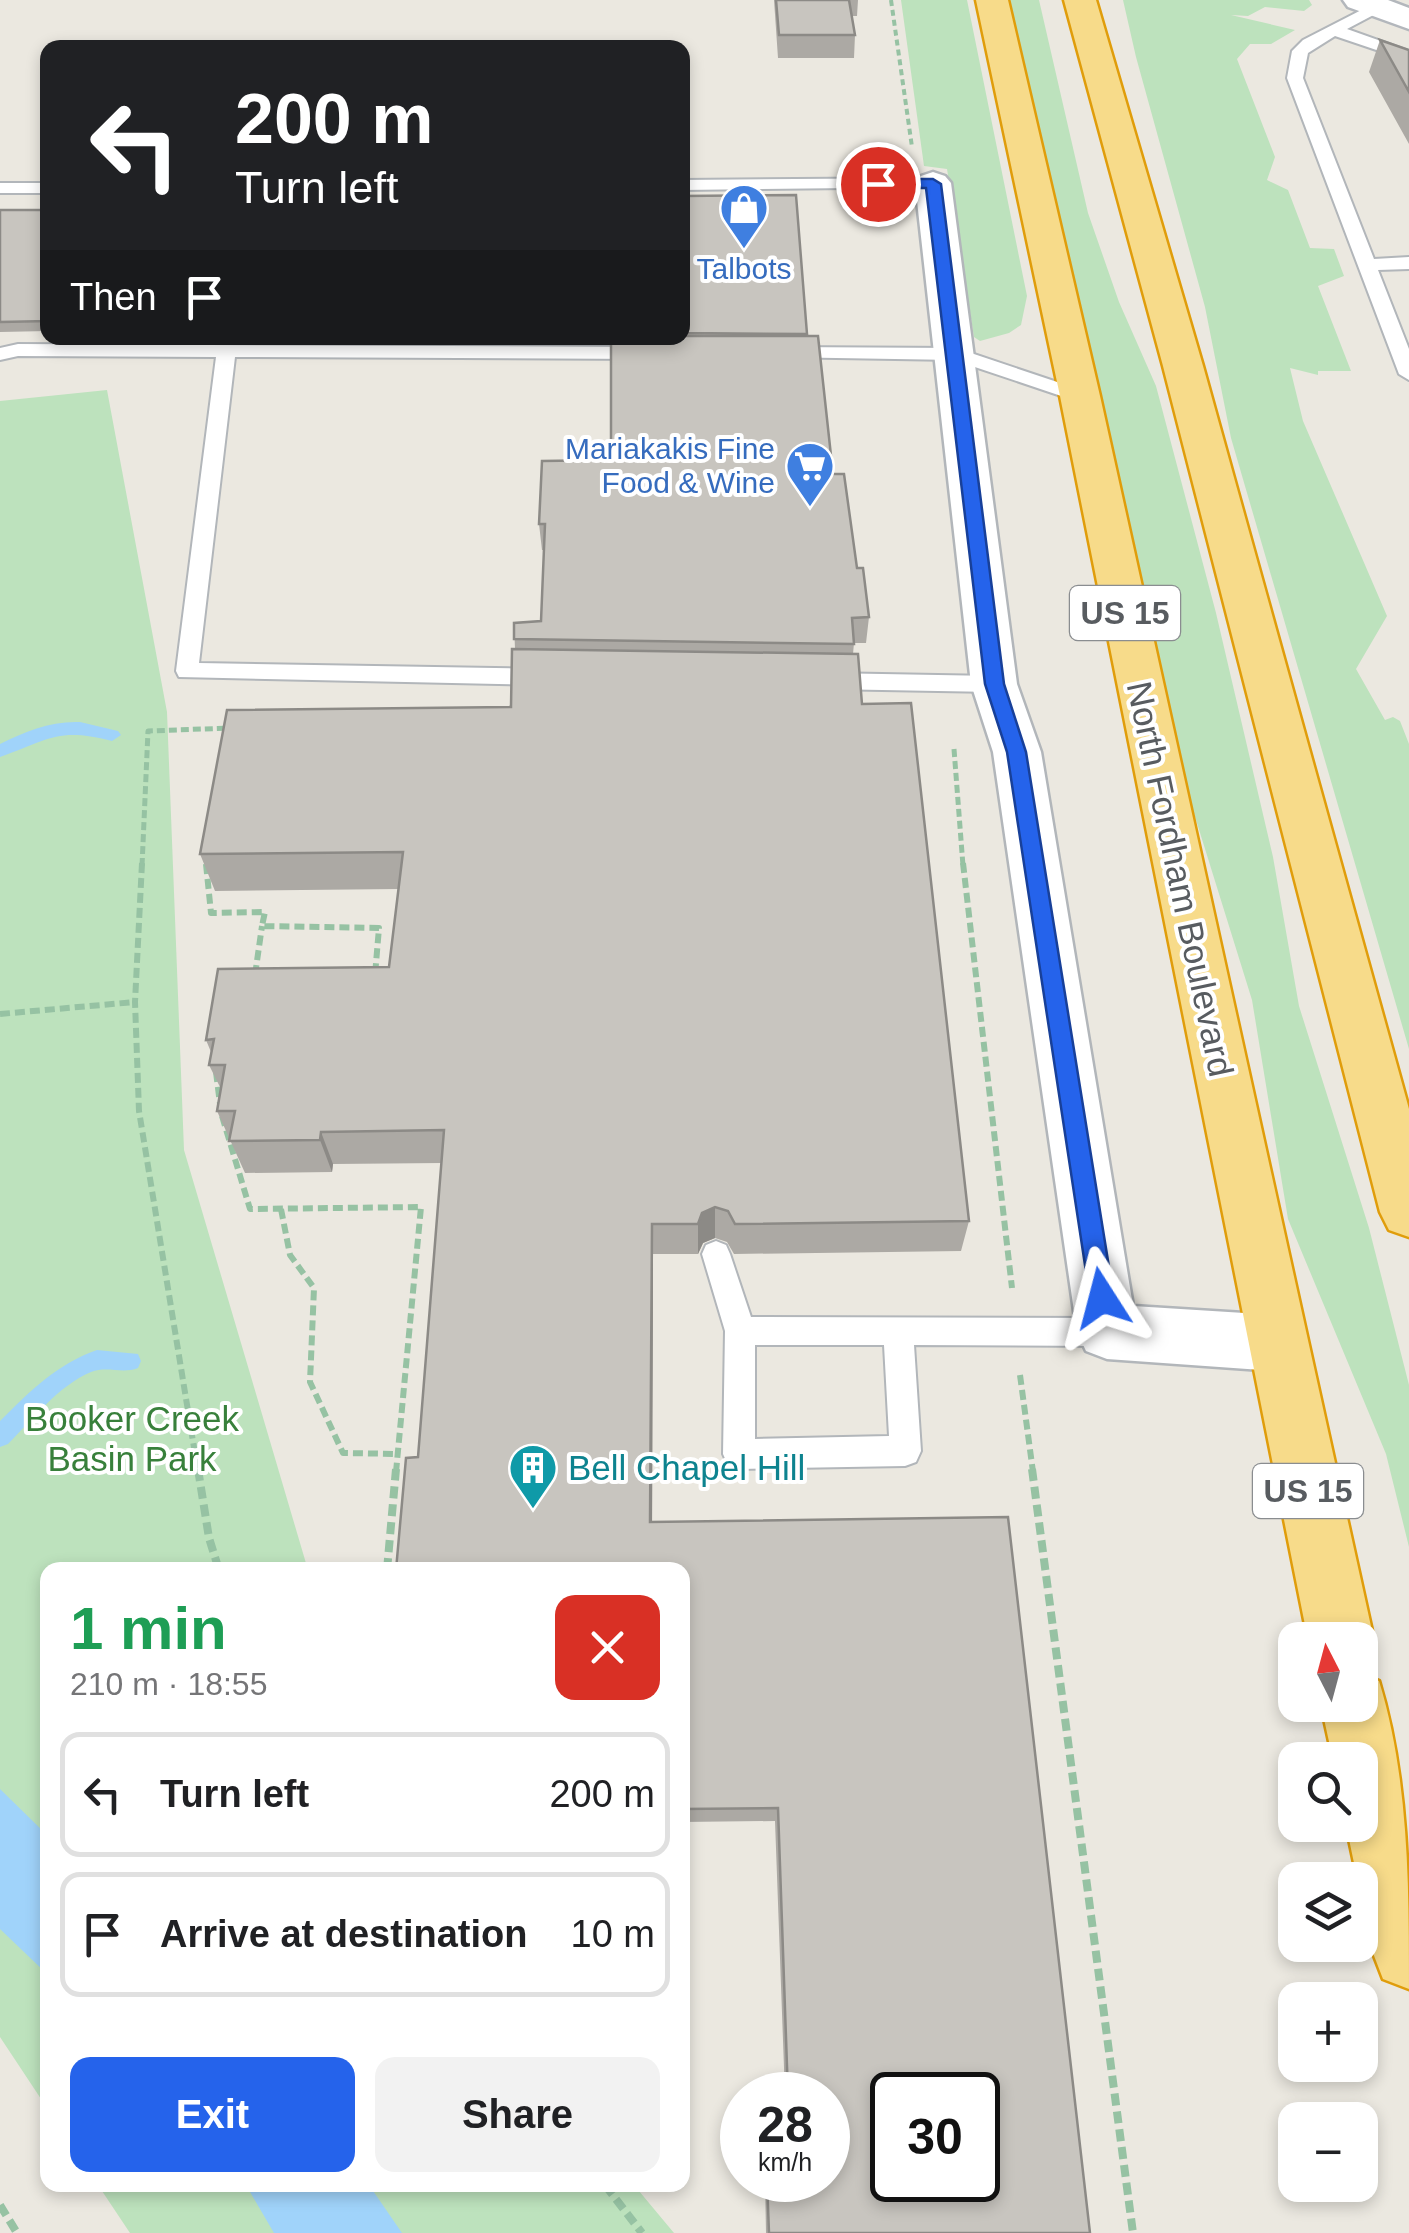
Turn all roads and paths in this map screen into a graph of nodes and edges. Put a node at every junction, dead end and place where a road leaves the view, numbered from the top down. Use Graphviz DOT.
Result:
graph roads {
  1 [pos="891,0"];
  2 [pos="992,0"];
  3 [pos="1080,0"];
  4 [pos="1367,4"];
  5 [pos="1409,19"];
  6 [pos="1332,29"];
  7 [pos="1409,56"];
  8 [pos="933,184"];
  9 [pos="690,185"];
  10 [pos="0,188"];
  11 [pos="40,188"];
  12 [pos="1409,264"];
  13 [pos="1366,265"];
  14 [pos="226,352"];
  15 [pos="664,353"];
  16 [pos="0,354"];
  17 [pos="761,354"];
  18 [pos="956,354"];
  19 [pos="1409,374"];
  20 [pos="1080,396"];
  21 [pos="575,678"];
  22 [pos="810,681"];
  23 [pos="994,684"];
  24 [pos="148,731"];
  25 [pos="232,740"];
  26 [pos="954,742"];
  27 [pos="206,860"];
  28 [pos="262,926"];
  29 [pos="254,984"];
  30 [pos="373,988"];
  31 [pos="135,1002"];
  32 [pos="0,1014"];
  33 [pos="216,1064"];
  34 [pos="281,1209"];
  35 [pos="1409,1212"];
  36 [pos="716,1254"];
  37 [pos="1012,1291"];
  38 [pos="898,1331"];
  39 [pos="740,1332"];
  40 [pos="1107,1332"];
  41 [pos="1276,1343"];
  42 [pos="1020,1380"];
  43 [pos="400,1454"];
  44 [pos="216,1562"];
  45 [pos="388,1562"];
  46 [pos="1336,1622"];
  47 [pos="1359,1722"];
  48 [pos="1409,1953"];
  49 [pos="611,2192"];
  50 [pos="0,2205"];
  51 [pos="17,2233"];
  52 [pos="642,2233"];
  53 [pos="1133,2233"];
  1 -- 8 [label="path"];
  2 -- 20 [label="highway, North Fordham Boulevard / US 15"];
  3 -- 35 [label="highway"];
  4 -- 5 [label="street"];
  4 -- 6 [label="lane"];
  6 -- 7 [label="lane"];
  6 -- 13 [label="lane"];
  8 -- 9 [label="lane"];
  8 -- 18 [label="street"];
  10 -- 11 [label="lane"];
  12 -- 13 [label="lane"];
  13 -- 19 [label="lane"];
  14 -- 15 [label="lane"];
  14 -- 16 [label="lane"];
  14 -- 21 [label="lane"];
  17 -- 18 [label="lane"];
  18 -- 20 [label="lane"];
  18 -- 23 [label="street"];
  20 -- 41 [label="highway, North Fordham Boulevard / US 15"];
  22 -- 23 [label="lane"];
  23 -- 40 [label="street"];
  24 -- 25 [label="path"];
  24 -- 31 [label="path"];
  26 -- 37 [label="path"];
  27 -- 28 [label="path"];
  28 -- 29 [label="path"];
  28 -- 30 [label="path"];
  31 -- 32 [label="path"];
  31 -- 44 [label="path"];
  33 -- 34 [label="path"];
  34 -- 43 [label="path"];
  34 -- 43 [label="path"];
  36 -- 39 [label="lane"];
  38 -- 39 [label="lane"];
  38 -- 39 [label="lane"];
  38 -- 40 [label="lane"];
  40 -- 41 [label="street"];
  41 -- 46 [label="highway, North Fordham Boulevard / US 15"];
  42 -- 53 [label="path"];
  43 -- 45 [label="path"];
  47 -- 48 [label="highway"];
  49 -- 52 [label="path"];
  50 -- 51 [label="path"];
}
